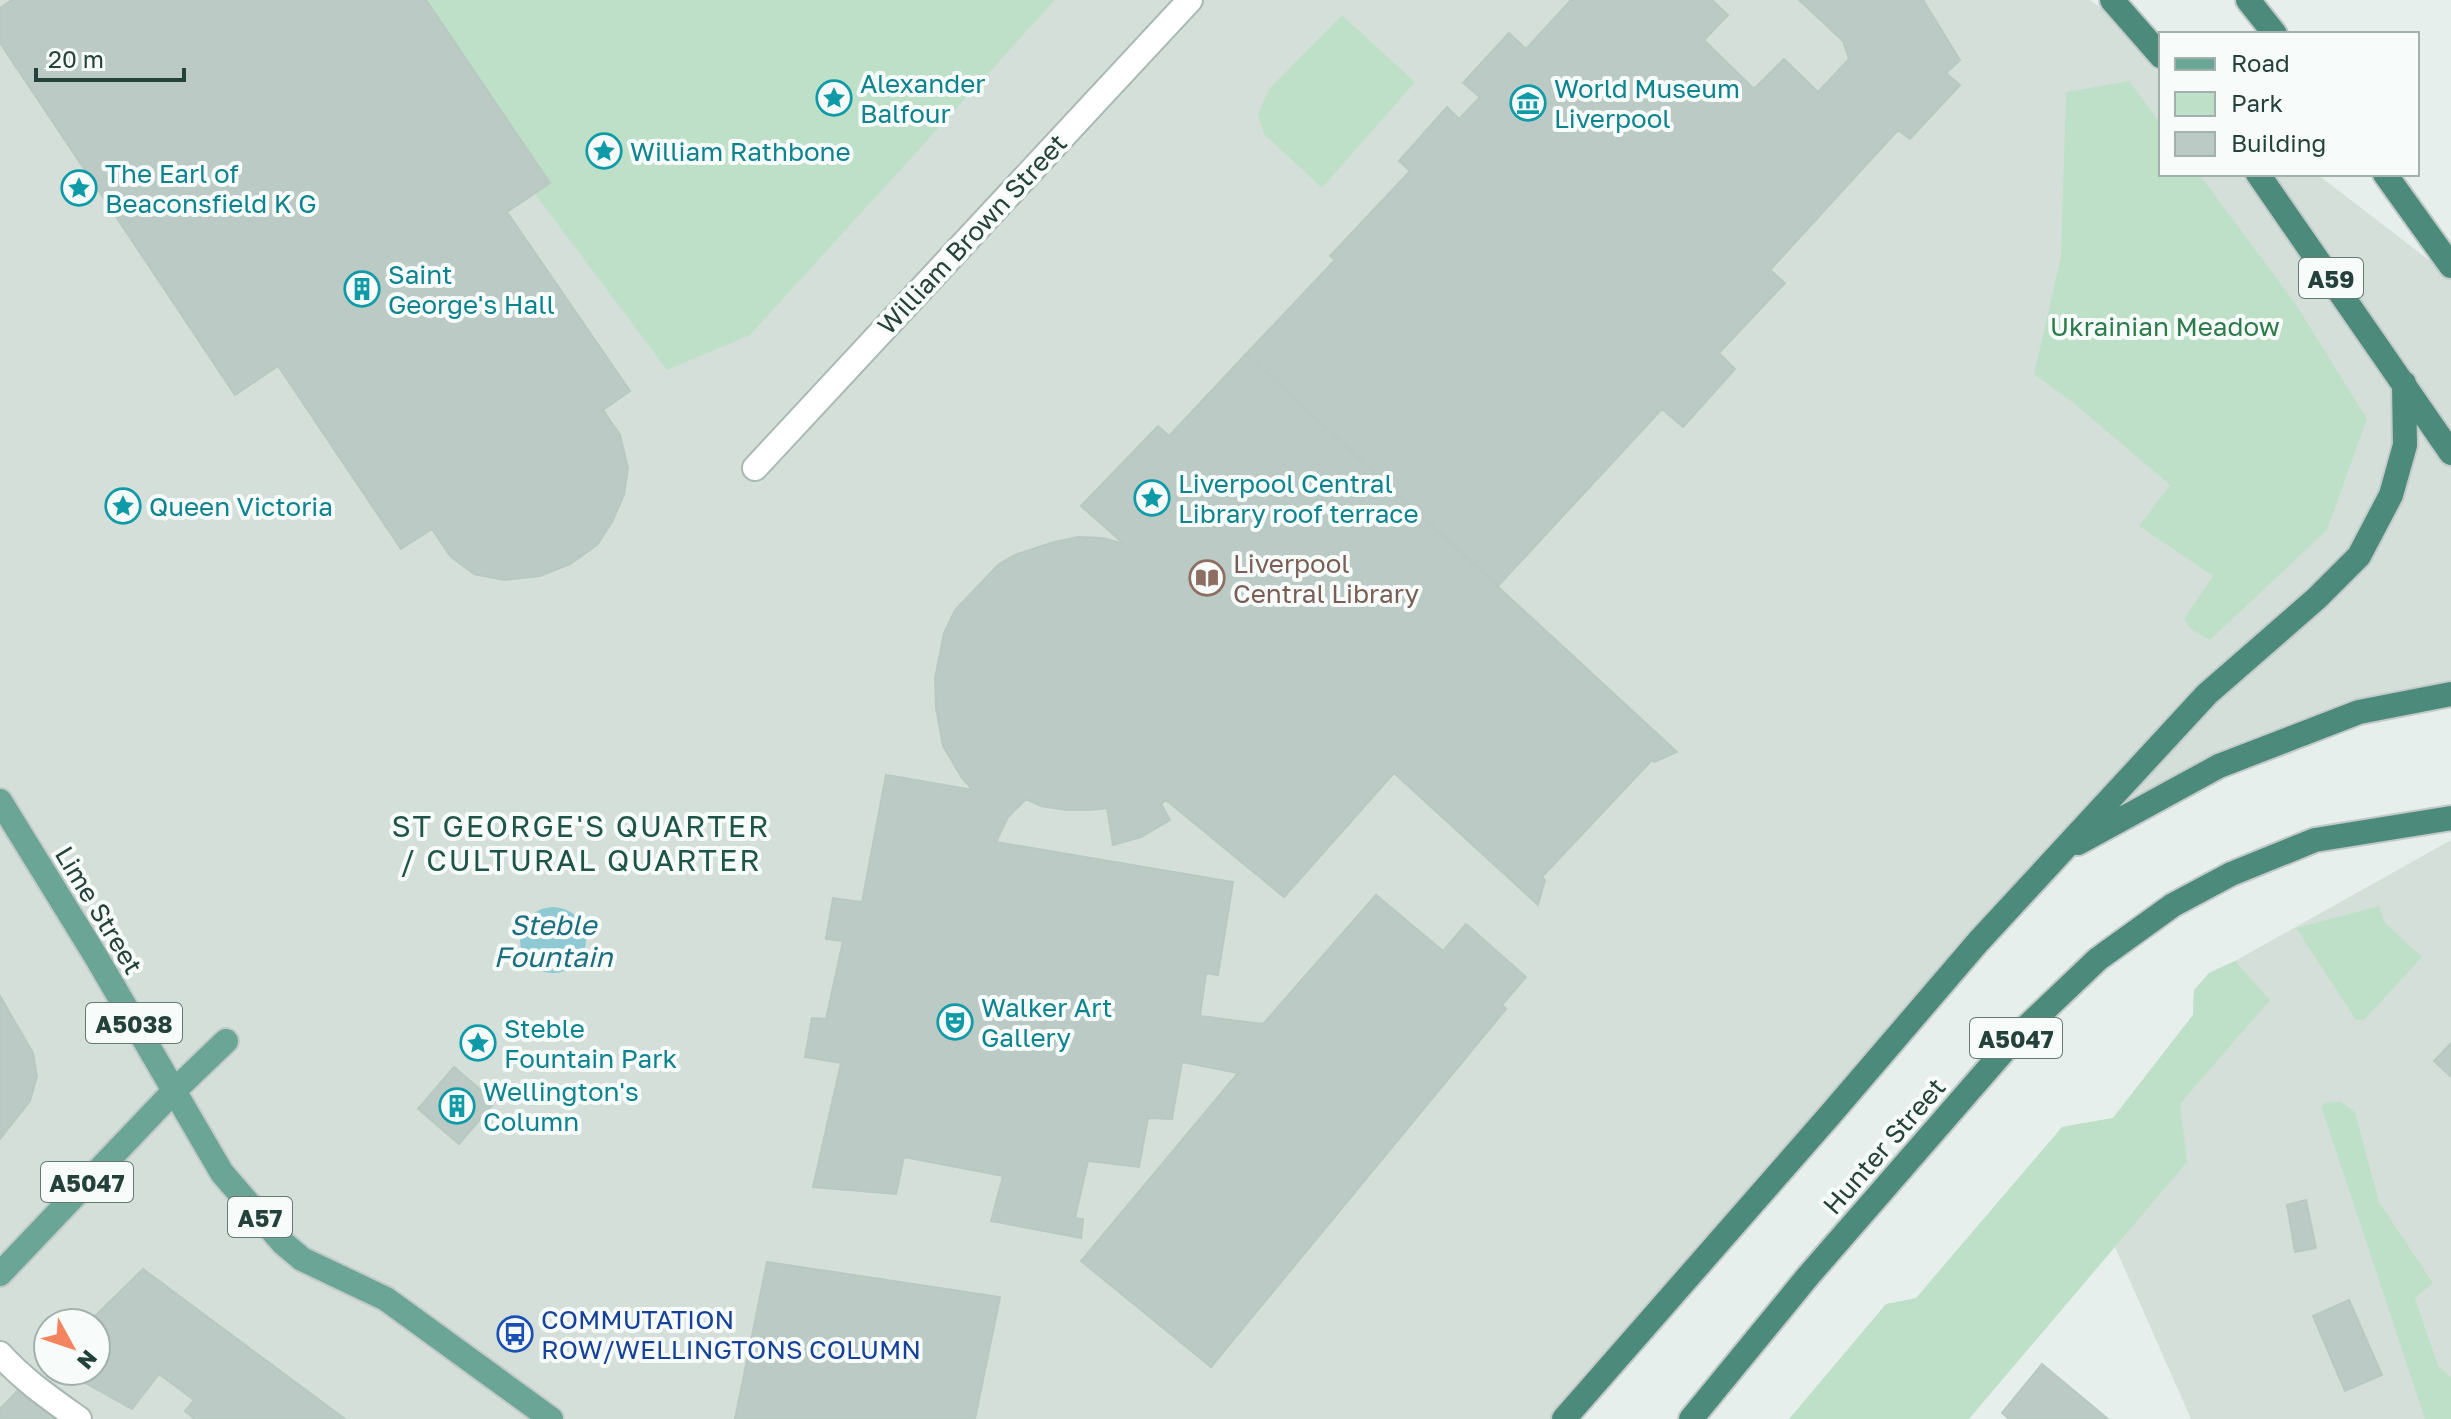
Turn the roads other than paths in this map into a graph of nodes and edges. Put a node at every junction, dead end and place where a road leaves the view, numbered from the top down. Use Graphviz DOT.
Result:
graph roads {
  1 [pos="1190,0"];
  2 [pos="2112,0"];
  3 [pos="2248,0"];
  4 [pos="2273,32"];
  5 [pos="2159,54"];
  6 [pos="2259,176"];
  7 [pos="2386,176"];
  8 [pos="2451,266"];
  9 [pos="2404,383"];
  10 [pos="2451,453"];
  11 [pos="755,468"];
  12 [pos="2451,694"];
  13 [pos="0,801"];
  14 [pos="2451,818"];
  15 [pos="2059,854"];
  16 [pos="226,1041"];
  17 [pos="174,1091"];
  18 [pos="0,1274"];
  19 [pos="0,1354"];
  20 [pos="79,1419"];
  21 [pos="551,1419"];
  22 [pos="1564,1419"];
  23 [pos="1691,1419"];
  1 -- 11 [label="street, William Brown Street"];
  2 -- 5 [label="highway"];
  3 -- 4 [label="highway"];
  6 -- 9 [label="highway, A59"];
  7 -- 8 [label="highway"];
  9 -- 10 [label="highway, A59"];
  9 -- 15 [label="highway"];
  12 -- 15 [label="highway"];
  13 -- 17 [label="main road, Lime Street / A5038"];
  14 -- 23 [label="highway, Hunter Street / A5047"];
  15 -- 22 [label="highway"];
  16 -- 17 [label="main road, A5047"];
  17 -- 18 [label="main road, A5047"];
  17 -- 21 [label="main road, A57"];
  19 -- 20 [label="street"];
}
